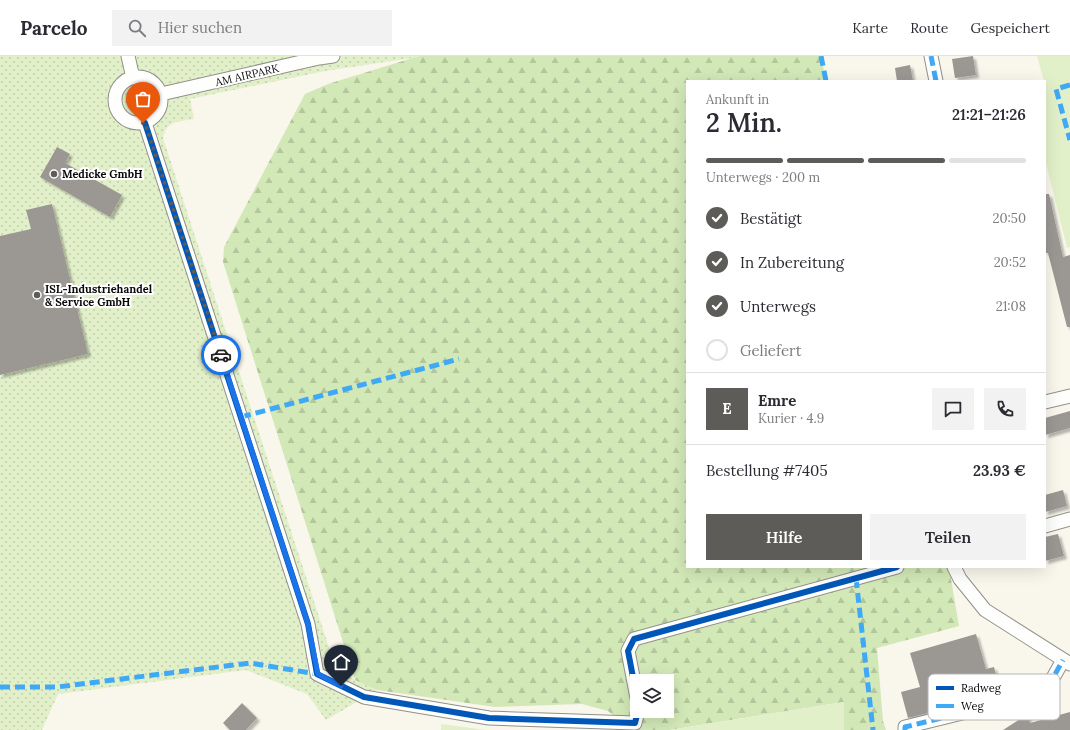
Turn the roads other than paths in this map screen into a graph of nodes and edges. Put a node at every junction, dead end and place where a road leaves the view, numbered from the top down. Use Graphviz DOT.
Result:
graph roads {
  1 [pos="128,56"];
  2 [pos="333,56"];
  3 [pos="930,56"];
  4 [pos="133,78"];
  5 [pos="936,80"];
  6 [pos="161,94"];
  7 [pos="145,123"];
  8 [pos="1070,396"];
  9 [pos="1046,402"];
  10 [pos="1070,519"];
  11 [pos="1046,526"];
  12 [pos="893,568"];
  13 [pos="954,568"];
  14 [pos="1066,662"];
  15 [pos="632,674"];
  16 [pos="1056,674"];
  17 [pos="636,718"];
  18 [pos="934,720"];
  19 [pos="905,730"];
  1 -- 4 [label="street"];
  2 -- 6 [label="street, AM AIRPARK"];
  3 -- 5 [label="street"];
  4 -- 6 [label="street"];
  4 -- 7 [label="street"];
  6 -- 7 [label="street"];
  7 -- 17 [label="street"];
  8 -- 9 [label="street"];
  10 -- 11 [label="street"];
  12 -- 15 [label="street"];
  13 -- 14 [label="street"];
  14 -- 16 [label="street"];
  18 -- 19 [label="street"];
}
